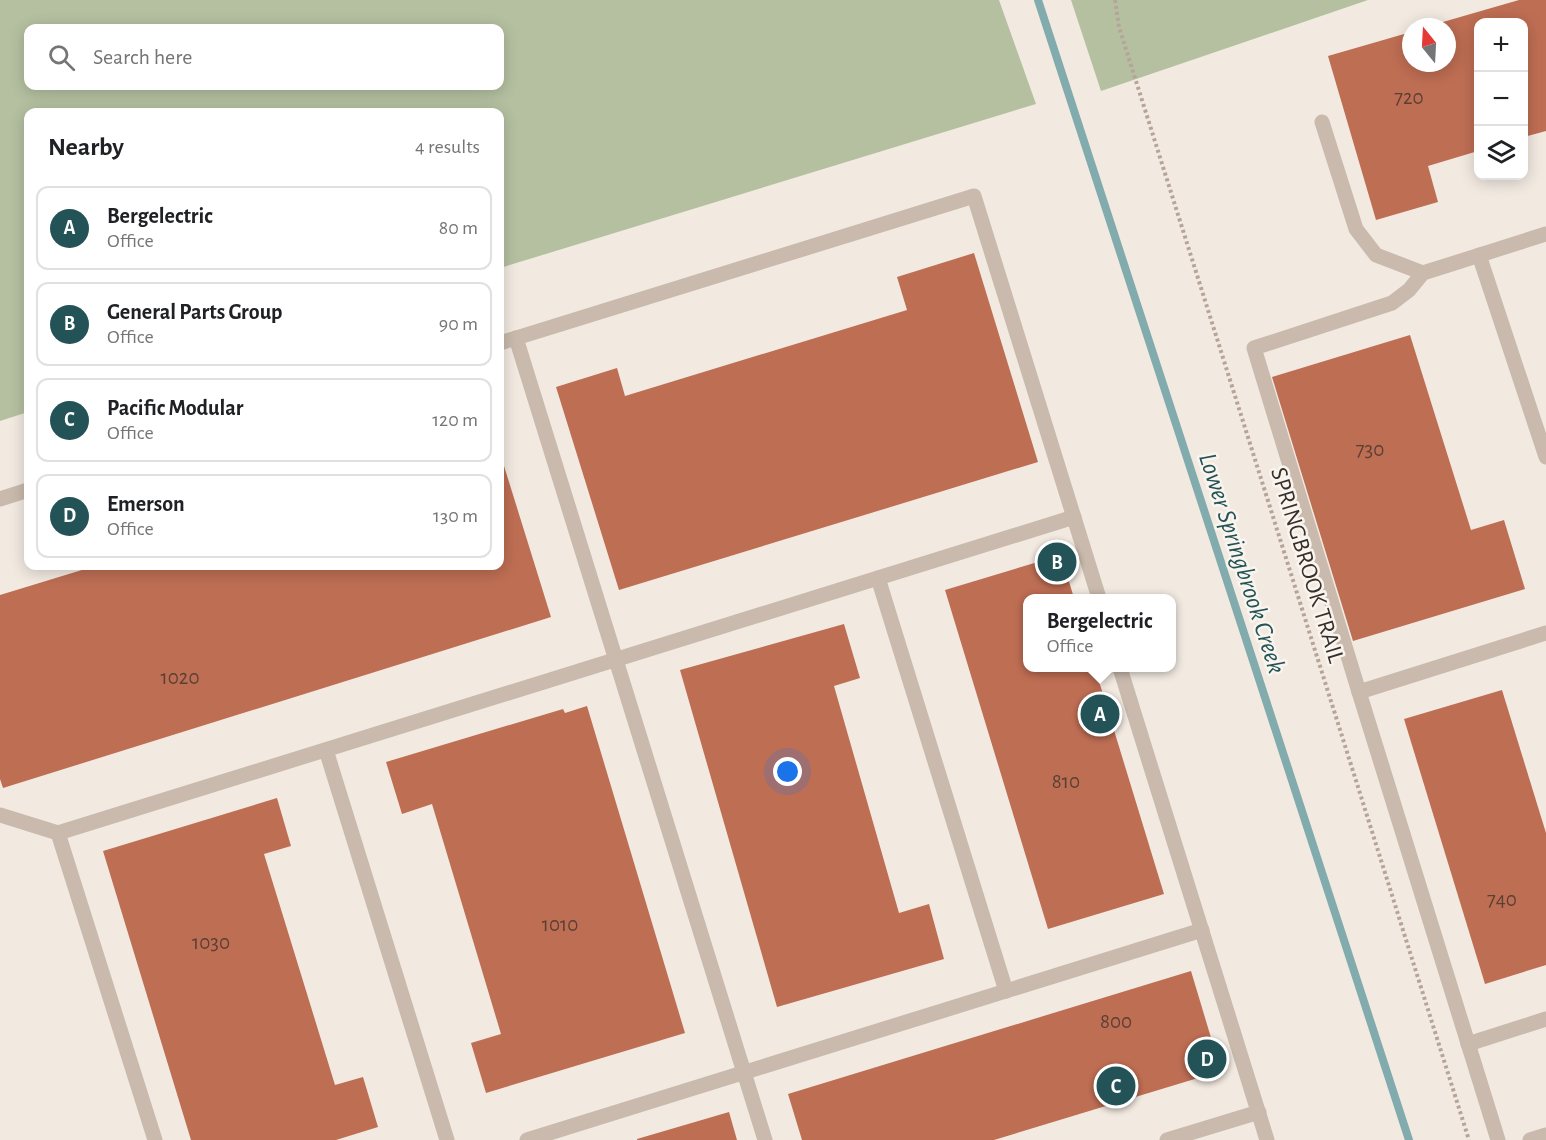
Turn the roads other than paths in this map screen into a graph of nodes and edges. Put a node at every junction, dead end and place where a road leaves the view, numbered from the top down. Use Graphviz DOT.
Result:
graph roads {
  1 [pos="1322,122"];
  2 [pos="1546,234"];
  3 [pos="1479,255"];
  4 [pos="1423,273"];
  5 [pos="516,338"];
  6 [pos="504,342"];
  7 [pos="1546,457"];
  8 [pos="24,491"];
  9 [pos="0,499"];
  10 [pos="1074,517"];
  11 [pos="878,578"];
  12 [pos="1098,594"];
  13 [pos="1546,633"];
  14 [pos="616,660"];
  15 [pos="1121,672"];
  16 [pos="1359,692"];
  17 [pos="326,750"];
  18 [pos="0,815"];
  19 [pos="58,833"];
  20 [pos="1202,930"];
  21 [pos="1006,991"];
  22 [pos="1546,1019"];
  23 [pos="1468,1044"];
  24 [pos="744,1072"];
  25 [pos="1258,1112"];
  26 [pos="1546,1135"];
  27 [pos="155,1140"];
  28 [pos="447,1140"];
  29 [pos="527,1140"];
  30 [pos="765,1140"];
  31 [pos="1167,1140"];
  32 [pos="1268,1140"];
  33 [pos="1498,1140"];
  34 [pos="1530,1140"];
  1 -- 4 [label="street"];
  2 -- 3 [label="street"];
  3 -- 4 [label="street"];
  3 -- 7 [label="street"];
  4 -- 16 [label="street"];
  5 -- 6 [label="street"];
  5 -- 10 [label="street"];
  5 -- 14 [label="street"];
  8 -- 9 [label="street"];
  10 -- 11 [label="street"];
  10 -- 12 [label="street"];
  11 -- 14 [label="street"];
  11 -- 21 [label="street"];
  13 -- 16 [label="street"];
  14 -- 17 [label="street"];
  14 -- 24 [label="street"];
  15 -- 20 [label="street"];
  16 -- 23 [label="street"];
  17 -- 19 [label="street"];
  17 -- 28 [label="street"];
  18 -- 19 [label="street"];
  19 -- 27 [label="street"];
  20 -- 21 [label="street"];
  20 -- 25 [label="street"];
  21 -- 24 [label="street"];
  22 -- 23 [label="street"];
  23 -- 33 [label="street"];
  24 -- 29 [label="street"];
  24 -- 30 [label="street"];
  25 -- 31 [label="street"];
  25 -- 32 [label="street"];
  26 -- 34 [label="street"];
}
